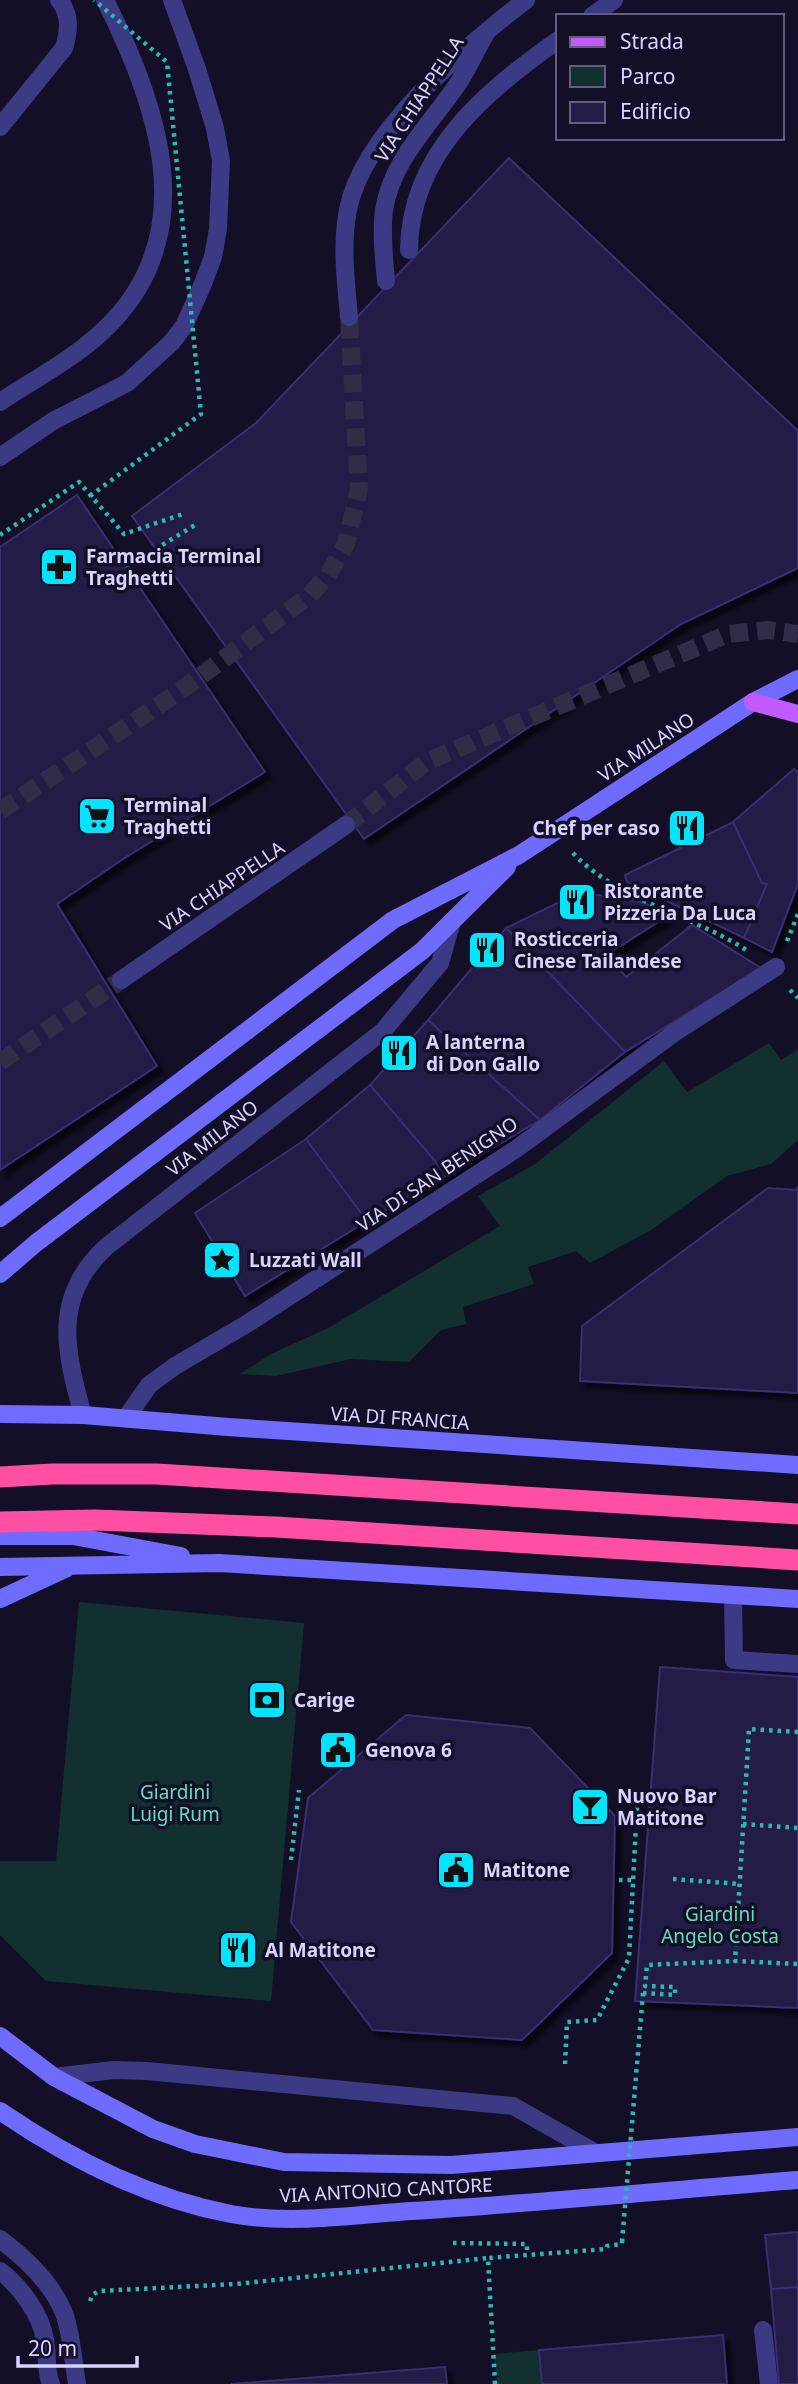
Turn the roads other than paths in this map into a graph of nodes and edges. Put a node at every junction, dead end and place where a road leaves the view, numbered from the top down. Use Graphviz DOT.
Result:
graph roads {
  1 [pos="60,0"];
  2 [pos="105,0"];
  3 [pos="172,0"];
  4 [pos="526,0"];
  5 [pos="614,0"];
  6 [pos="595,14"];
  7 [pos="487,30"];
  8 [pos="556,42"];
  9 [pos="457,84"];
  10 [pos="0,127"];
  11 [pos="434,158"];
  12 [pos="409,250"];
  13 [pos="386,281"];
  14 [pos="349,317"];
  15 [pos="0,402"];
  16 [pos="0,457"];
  17 [pos="798,679"];
  18 [pos="753,702"];
  19 [pos="798,714"];
  20 [pos="346,825"];
  21 [pos="519,855"];
  22 [pos="452,921"];
  23 [pos="774,969"];
  24 [pos="121,980"];
  25 [pos="0,1218"];
  26 [pos="0,1274"];
  27 [pos="0,1414"];
  28 [pos="83,1415"];
  29 [pos="126,1418"];
  30 [pos="798,1465"];
  31 [pos="0,1477"];
  32 [pos="798,1514"];
  33 [pos="0,1522"];
  34 [pos="0,1536"];
  35 [pos="798,1560"];
  36 [pos="219,1563"];
  37 [pos="73,1565"];
  38 [pos="0,1567"];
  39 [pos="733,1595"];
  40 [pos="0,1598"];
  41 [pos="798,1599"];
  42 [pos="798,1664"];
  43 [pos="0,2036"];
  44 [pos="54,2077"];
  45 [pos="0,2111"];
  46 [pos="798,2137"];
  47 [pos="596,2153"];
  48 [pos="798,2180"];
  49 [pos="0,2239"];
  50 [pos="0,2271"];
  51 [pos="763,2330"];
  52 [pos="51,2384"];
  53 [pos="76,2384"];
  54 [pos="769,2384"];
  1 -- 10 [label="street"];
  2 -- 15 [label="street"];
  3 -- 16 [label="street"];
  4 -- 7 [label="street, VIA CHIAPPELLA"];
  5 -- 6 [label="street"];
  7 -- 9 [label="street, VIA CHIAPPELLA"];
  7 -- 14 [label="street"];
  8 -- 11 [label="street"];
  9 -- 11 [label="street"];
  9 -- 13 [label="street, VIA CHIAPPELLA"];
  11 -- 12 [label="street"];
  17 -- 18 [label="main road, VIA MILANO"];
  18 -- 19 [label="main road"];
  18 -- 21 [label="main road, VIA MILANO"];
  20 -- 24 [label="street, VIA CHIAPPELLA"];
  21 -- 22 [label="main road, VIA MILANO"];
  21 -- 25 [label="main road, VIA MILANO"];
  22 -- 26 [label="main road, VIA MILANO"];
  22 -- 28 [label="street, VIA MILANO"];
  23 -- 29 [label="street, VIA DI SAN BENIGNO"];
  27 -- 28 [label="main road, VIA DI FRANCIA"];
  28 -- 29 [label="main road, VIA DI FRANCIA"];
  29 -- 30 [label="main road, VIA DI FRANCIA"];
  31 -- 32 [label="highway"];
  33 -- 35 [label="highway"];
  34 -- 36 [label="main road"];
  36 -- 37 [label="main road"];
  36 -- 39 [label="main road"];
  37 -- 38 [label="main road"];
  37 -- 40 [label="main road"];
  39 -- 41 [label="main road"];
  39 -- 42 [label="street"];
  43 -- 44 [label="main road, VIA ANTONIO CANTORE"];
  44 -- 47 [label="street"];
  44 -- 47 [label="main road, VIA ANTONIO CANTORE"];
  45 -- 48 [label="main road, VIA ANTONIO CANTORE"];
  46 -- 47 [label="main road, VIA ANTONIO CANTORE"];
  49 -- 53 [label="street"];
  50 -- 52 [label="street"];
  51 -- 54 [label="street"];
}
